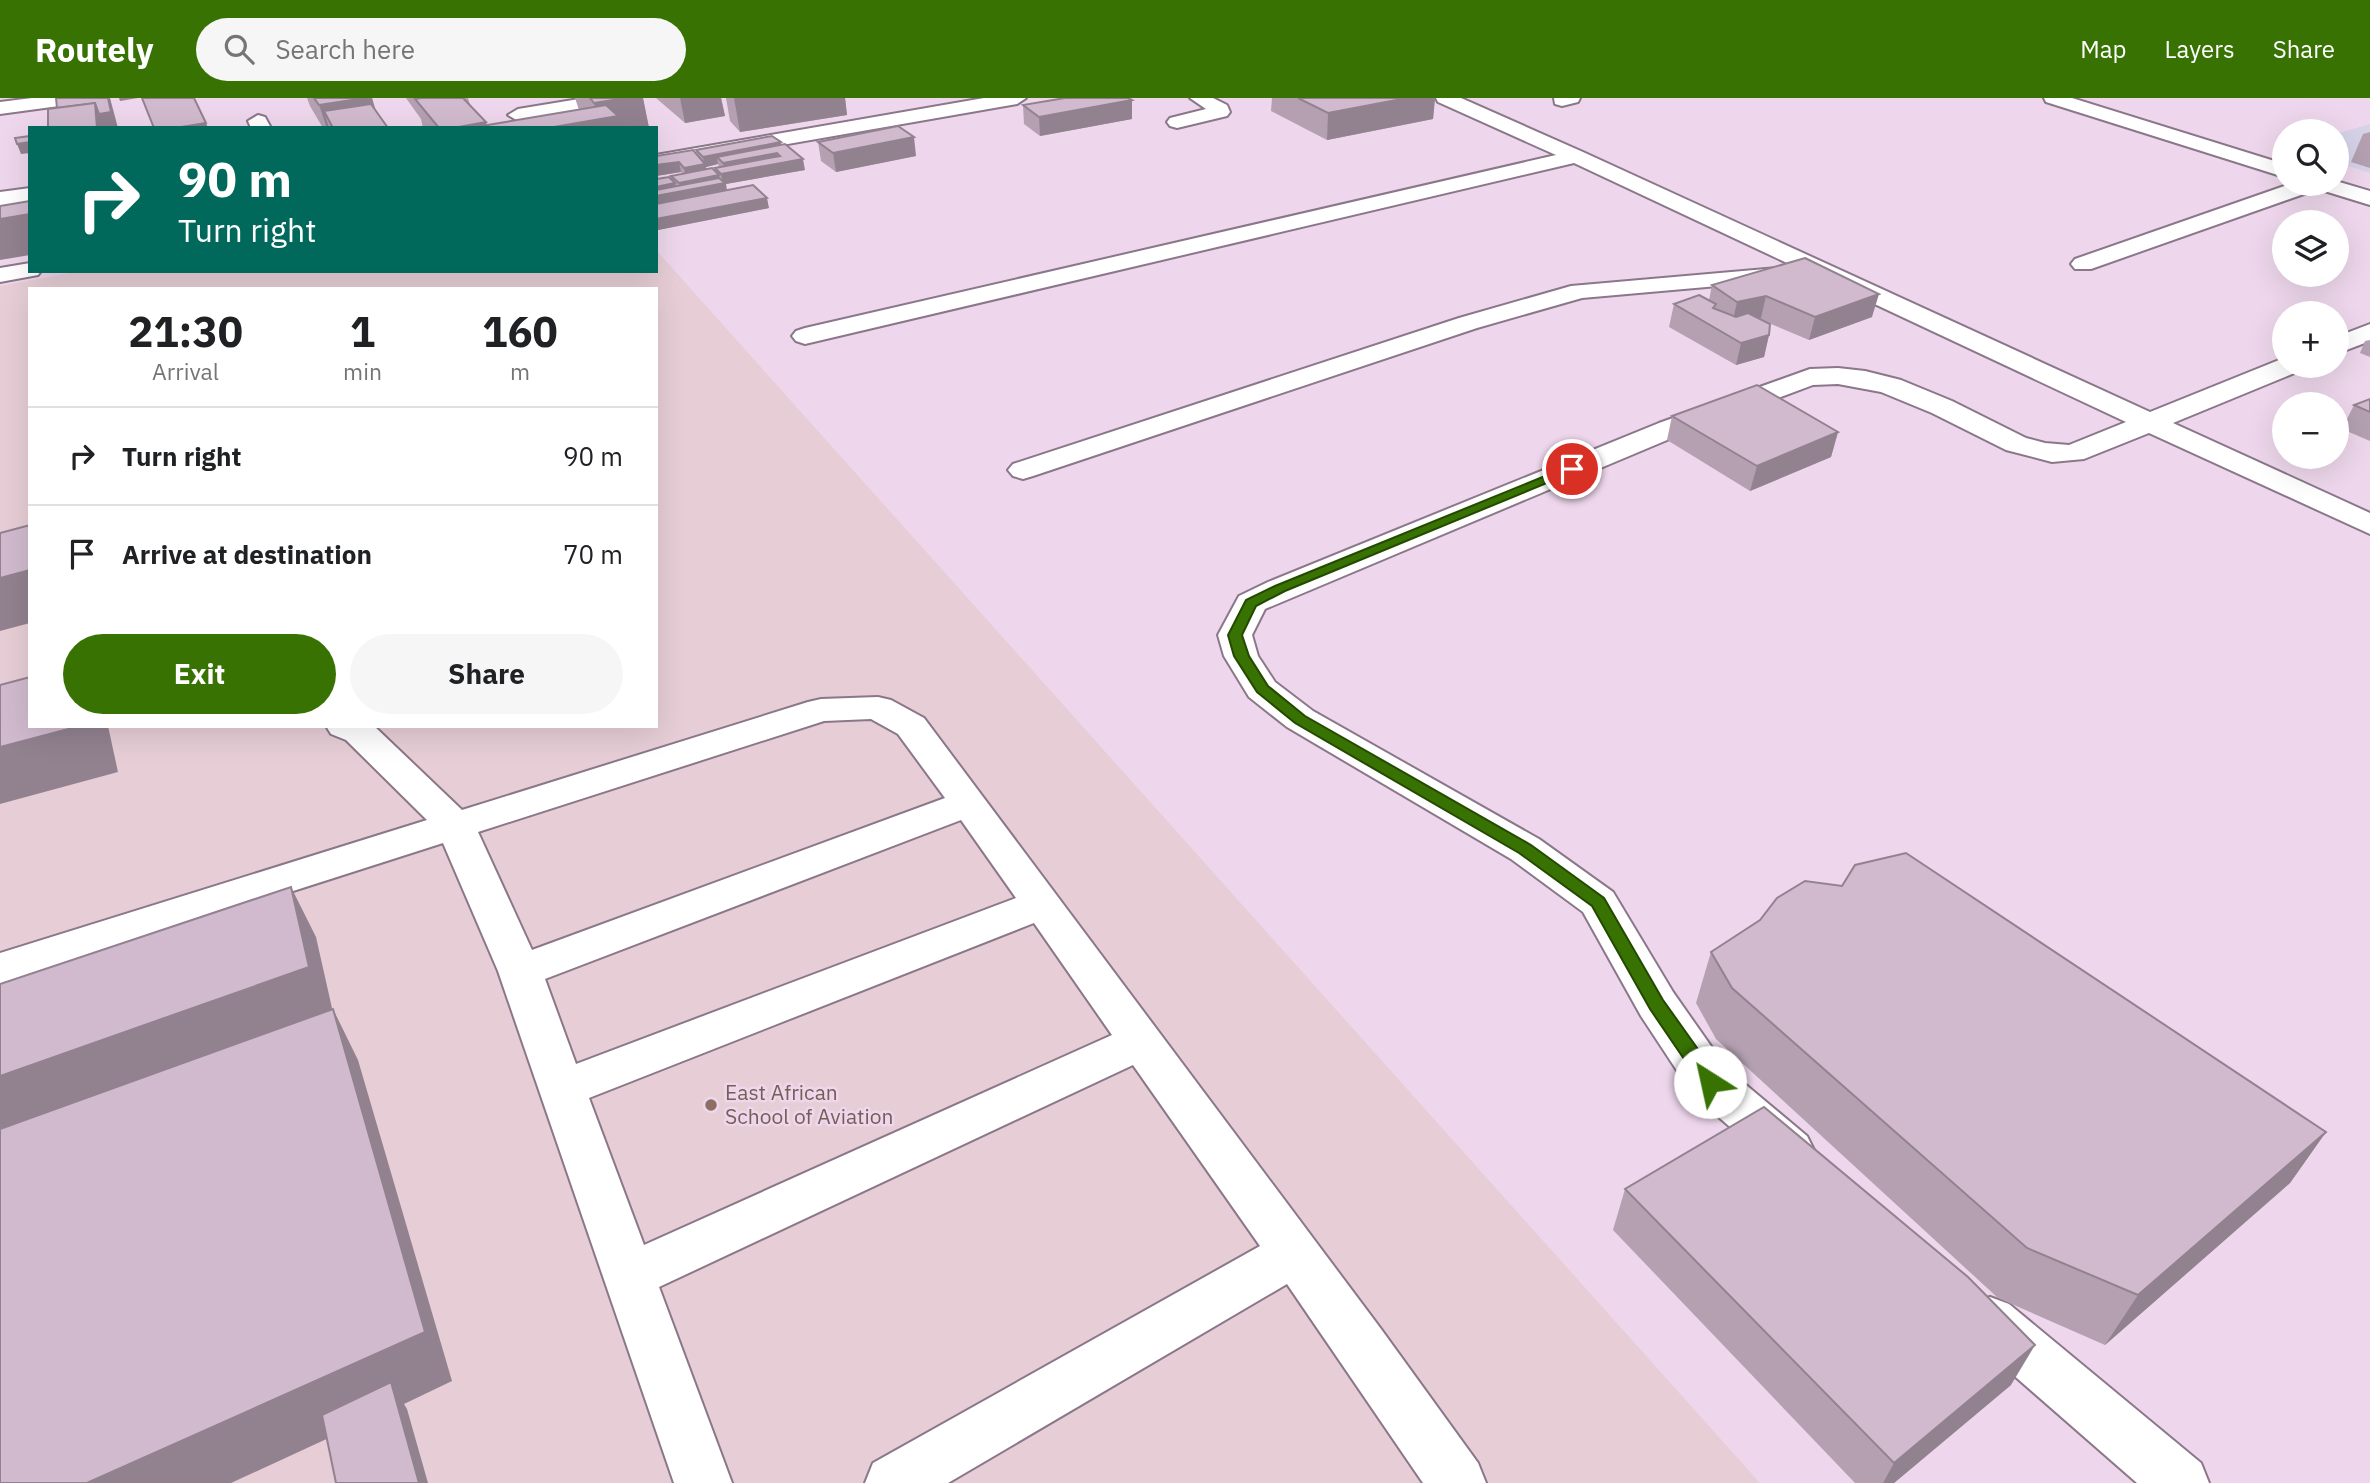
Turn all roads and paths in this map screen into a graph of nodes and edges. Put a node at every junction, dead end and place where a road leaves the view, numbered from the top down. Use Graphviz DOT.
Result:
graph roads {
  1 [pos="74,98"];
  2 [pos="500,98"];
  3 [pos="619,98"];
  4 [pos="1017,98"];
  5 [pos="1199,98"];
  6 [pos="1445,98"];
  7 [pos="2053,98"];
  8 [pos="0,108"];
  9 [pos="523,121"];
  10 [pos="1177,122"];
  11 [pos="1576,156"];
  12 [pos="658,161"];
  13 [pos="2272,167"];
  14 [pos="2349,191"];
  15 [pos="28,194"];
  16 [pos="2276,196"];
  17 [pos="2370,198"];
  18 [pos="0,199"];
  19 [pos="2082,264"];
  20 [pos="28,270"];
  21 [pos="1824,271"];
  22 [pos="0,275"];
  23 [pos="2370,332"];
  24 [pos="805,336"];
  25 [pos="2349,341"];
  26 [pos="2272,373"];
  27 [pos="2150,423"];
  28 [pos="1023,470"];
  29 [pos="2370,525"];
  30 [pos="349,728"];
  31 [pos="969,803"];
  32 [pos="456,826"];
  33 [pos="1042,904"];
  34 [pos="0,969"];
  35 [pos="520,971"];
  36 [pos="1141,1042"];
  37 [pos="561,1088"];
  38 [pos="1815,1171"];
  39 [pos="1294,1253"];
  40 [pos="629,1276"];
  41 [pos="1961,1296"];
  42 [pos="703,1483"];
  43 [pos="894,1483"];
  44 [pos="1456,1483"];
  45 [pos="2180,1483"];
  1 -- 8 [label="street"];
  2 -- 9 [label="street"];
  3 -- 9 [label="street"];
  4 -- 12 [label="street"];
  5 -- 10 [label="street"];
  6 -- 11 [label="street"];
  7 -- 13 [label="street"];
  11 -- 21 [label="street"];
  11 -- 24 [label="street"];
  14 -- 17 [label="street"];
  15 -- 18 [label="street"];
  16 -- 19 [label="street"];
  20 -- 22 [label="street"];
  21 -- 27 [label="street"];
  21 -- 28 [label="street"];
  23 -- 25 [label="street"];
  26 -- 27 [label="street"];
  27 -- 29 [label="street"];
  27 -- 38 [label="street"];
  30 -- 32 [label="street"];
  31 -- 32 [label="street"];
  31 -- 33 [label="street"];
  31 -- 35 [label="street"];
  32 -- 34 [label="street"];
  32 -- 35 [label="street"];
  33 -- 36 [label="street"];
  33 -- 37 [label="street"];
  35 -- 37 [label="street"];
  36 -- 39 [label="street"];
  36 -- 40 [label="street"];
  37 -- 40 [label="street"];
  39 -- 43 [label="street"];
  39 -- 44 [label="street"];
  40 -- 42 [label="street"];
  41 -- 45 [label="street"];
}
